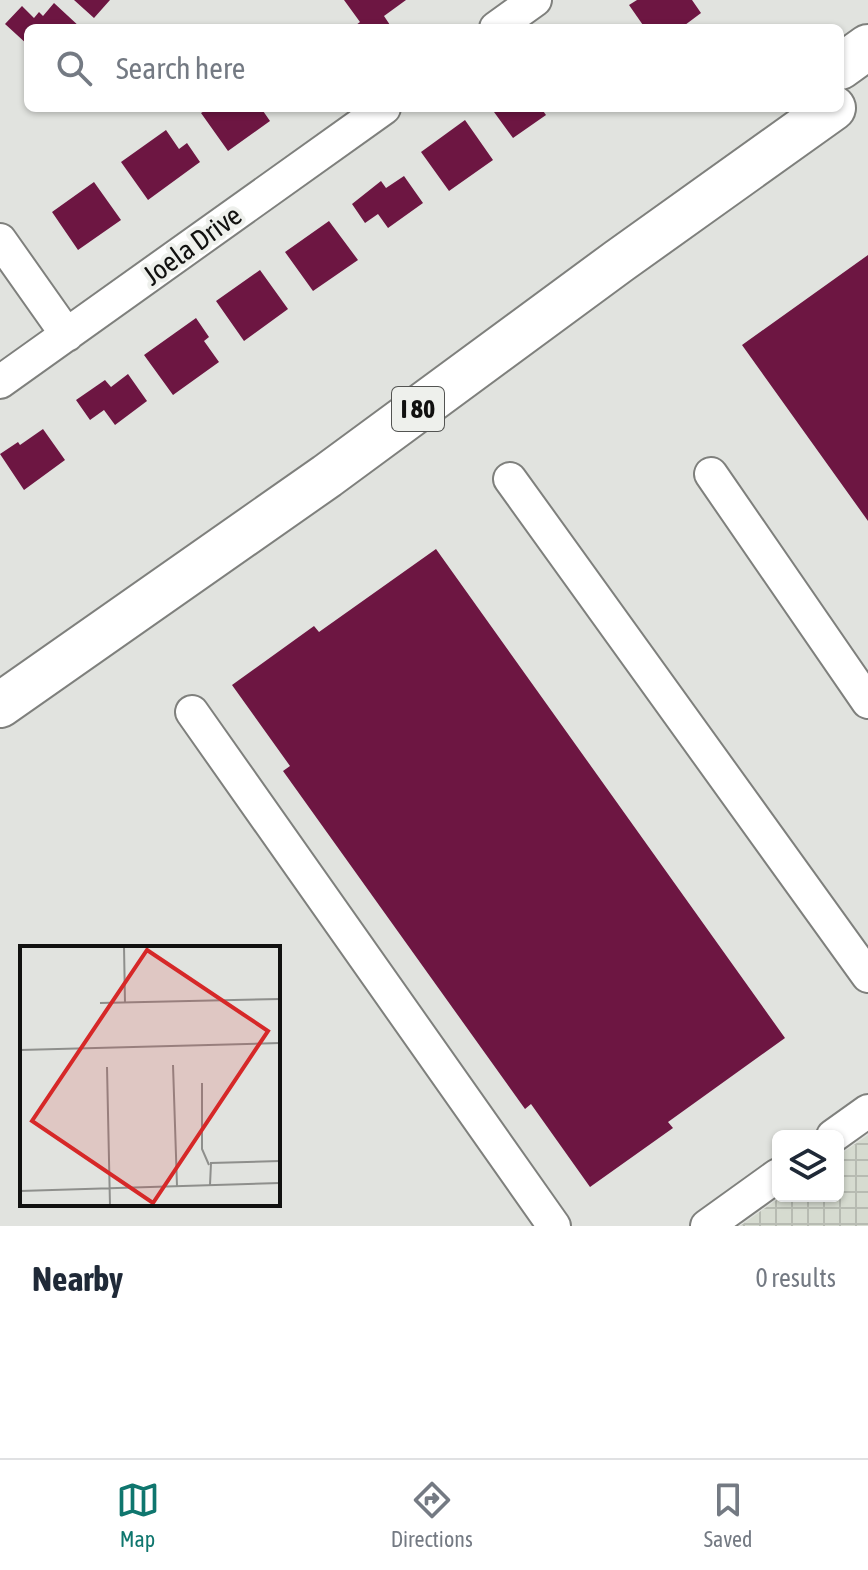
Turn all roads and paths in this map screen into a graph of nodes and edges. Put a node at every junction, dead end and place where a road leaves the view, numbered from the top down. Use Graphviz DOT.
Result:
graph roads {
  1 [pos="535,0"];
  2 [pos="502,24"];
  3 [pos="868,47"];
  4 [pos="844,64"];
  5 [pos="868,83"];
  6 [pos="844,100"];
  7 [pos="378,112"];
  8 [pos="780,112"];
  9 [pos="827,112"];
  10 [pos="0,240"];
  11 [pos="67,335"];
  12 [pos="0,382"];
  13 [pos="711,474"];
  14 [pos="510,479"];
  15 [pos="0,673"];
  16 [pos="868,702"];
  17 [pos="0,705"];
  18 [pos="192,712"];
  19 [pos="868,976"];
  20 [pos="868,1111"];
  21 [pos="841,1130"];
  22 [pos="772,1179"];
  23 [pos="554,1226"];
  24 [pos="707,1226"];
  1 -- 2 [label="street"];
  3 -- 4 [label="highway"];
  5 -- 6 [label="highway"];
  7 -- 11 [label="street, Joela Drive"];
  8 -- 15 [label="highway, I 80"];
  9 -- 17 [label="highway, I 80"];
  10 -- 11 [label="street"];
  11 -- 12 [label="street, Joela Drive"];
  13 -- 16 [label="street"];
  14 -- 19 [label="street"];
  18 -- 23 [label="street"];
  20 -- 21 [label="street"];
  22 -- 24 [label="street"];
}
